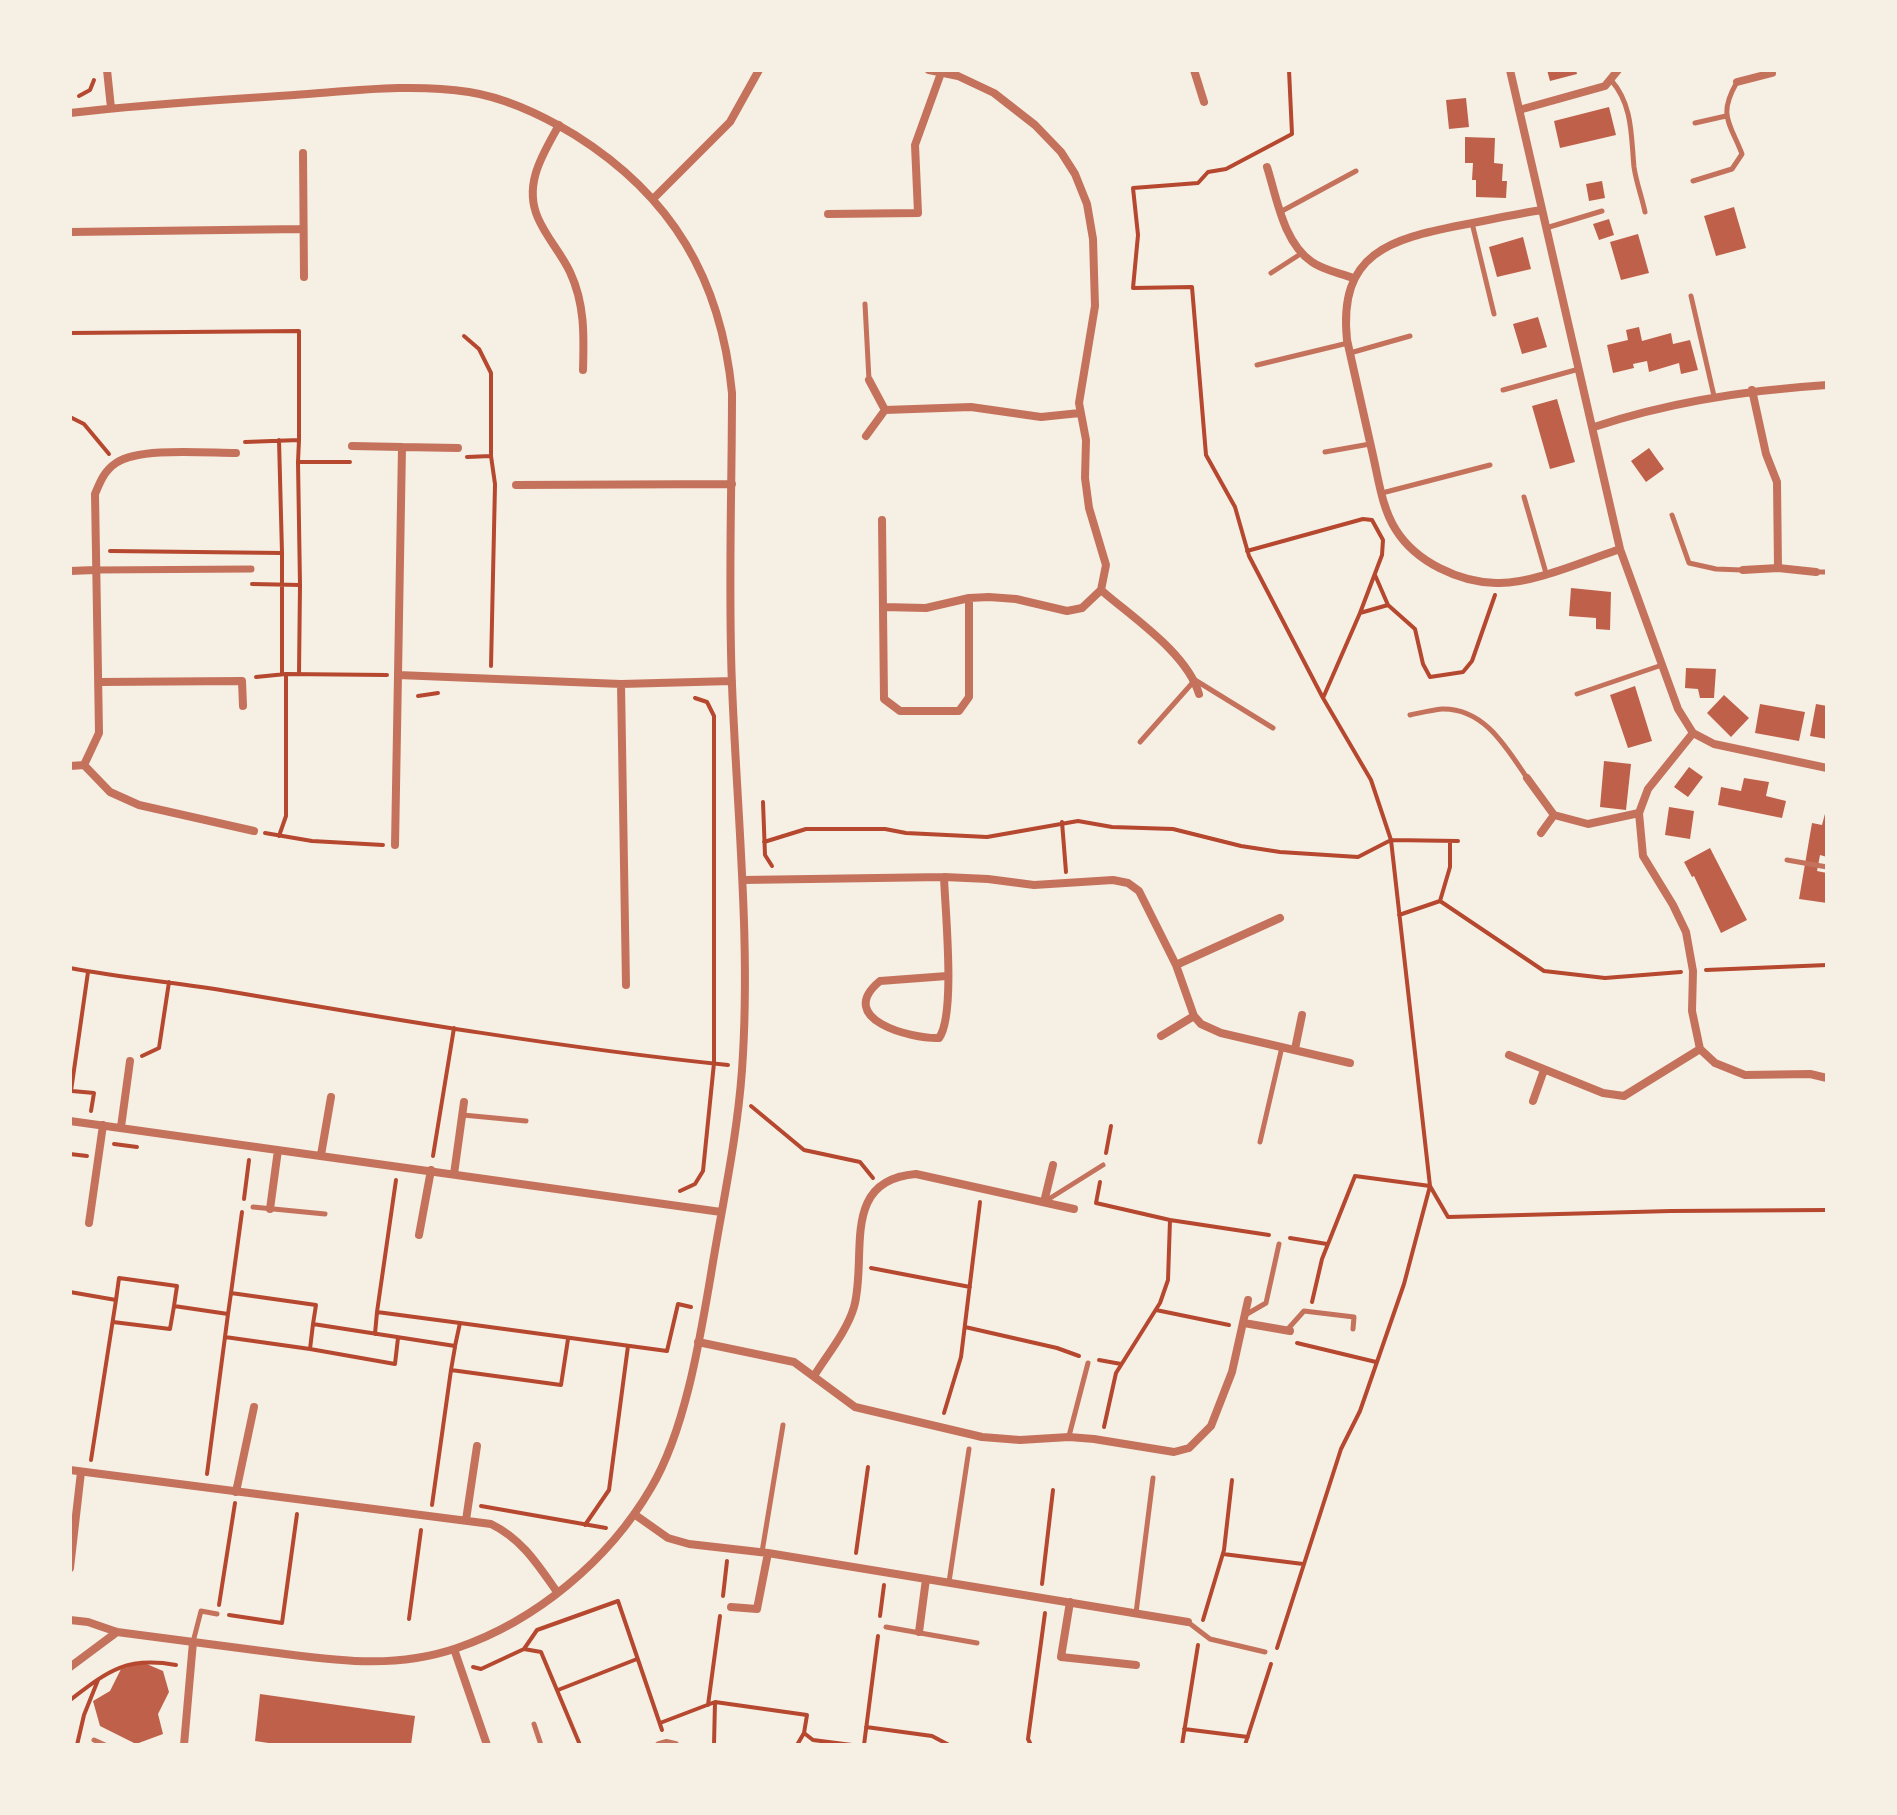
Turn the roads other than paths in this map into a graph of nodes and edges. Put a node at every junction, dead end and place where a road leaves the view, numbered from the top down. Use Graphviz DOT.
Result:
graph roads {
  1 [pos="107,70"];
  2 [pos="759,70"];
  3 [pos="929,70"];
  4 [pos="1194,70"];
  5 [pos="1510,70"];
  6 [pos="1618,70"];
  7 [pos="1774,71"];
  8 [pos="941,73"];
  9 [pos="959,73"];
  10 [pos="1611,80"];
  11 [pos="1737,82"];
  12 [pos="1204,102"];
  13 [pos="111,108"];
  14 [pos="1519,110"];
  15 [pos="70,113"];
  16 [pos="1726,116"];
  17 [pos="1695,123"];
  18 [pos="559,125"];
  19 [pos="303,153"];
  20 [pos="1267,167"];
  21 [pos="1356,171"];
  22 [pos="1693,181"];
  23 [pos="653,199"];
  24 [pos="1542,210"];
  25 [pos="1282,211"];
  26 [pos="1602,211"];
  27 [pos="1645,212"];
  28 [pos="828,214"];
  29 [pos="1472,223"];
  30 [pos="1546,228"];
  31 [pos="302,229"];
  32 [pos="70,232"];
  33 [pos="1302,253"];
  34 [pos="1271,273"];
  35 [pos="304,277"];
  36 [pos="1353,278"];
  37 [pos="1691,296"];
  38 [pos="865,304"];
  39 [pos="1494,314"];
  40 [pos="1410,336"];
  41 [pos="1348,343"];
  42 [pos="1350,353"];
  43 [pos="1257,365"];
  44 [pos="1580,369"];
  45 [pos="583,370"];
  46 [pos="869,380"];
  47 [pos="1827,385"];
  48 [pos="1503,390"];
  49 [pos="1752,390"];
  50 [pos="1714,396"];
  51 [pos="885,410"];
  52 [pos="1080,413"];
  53 [pos="1594,427"];
  54 [pos="866,436"];
  55 [pos="1370,444"];
  56 [pos="352,446"];
  57 [pos="402,447"];
  58 [pos="458,448"];
  59 [pos="1325,452"];
  60 [pos="236,453"];
  61 [pos="1490,465"];
  62 [pos="732,484"];
  63 [pos="516,485"];
  64 [pos="1382,493"];
  65 [pos="1524,497"];
  66 [pos="1672,515"];
  67 [pos="882,520"];
  68 [pos="1620,549"];
  69 [pos="1778,568"];
  70 [pos="251,569"];
  71 [pos="95,570"];
  72 [pos="1743,570"];
  73 [pos="70,571"];
  74 [pos="1816,572"];
  75 [pos="1827,572"];
  76 [pos="1546,573"];
  77 [pos="1101,590"];
  78 [pos="969,598"];
  79 [pos="883,607"];
  80 [pos="1662,665"];
  81 [pos="398,675"];
  82 [pos="1195,680"];
  83 [pos="732,681"];
  84 [pos="100,682"];
  85 [pos="621,684"];
  86 [pos="1199,694"];
  87 [pos="1577,694"];
  88 [pos="243,706"];
  89 [pos="1410,715"];
  90 [pos="1273,728"];
  91 [pos="1693,733"];
  92 [pos="1140,742"];
  93 [pos="84,765"];
  94 [pos="70,766"];
  95 [pos="1827,768"];
  96 [pos="1527,778"];
  97 [pos="1639,813"];
  98 [pos="1554,815"];
  99 [pos="254,831"];
  100 [pos="1541,833"];
  101 [pos="395,845"];
  102 [pos="1787,860"];
  103 [pos="1827,867"];
  104 [pos="944,877"];
  105 [pos="743,880"];
  106 [pos="1280,918"];
  107 [pos="1176,965"];
  108 [pos="947,976"];
  109 [pos="626,985"];
  110 [pos="1302,1015"];
  111 [pos="1194,1016"];
  112 [pos="1161,1036"];
  113 [pos="1282,1046"];
  114 [pos="1295,1049"];
  115 [pos="1700,1049"];
  116 [pos="1509,1055"];
  117 [pos="130,1061"];
  118 [pos="1350,1063"];
  119 [pos="1544,1070"];
  120 [pos="1827,1078"];
  121 [pos="331,1097"];
  122 [pos="1533,1101"];
  123 [pos="464,1102"];
  124 [pos="462,1115"];
  125 [pos="70,1121"];
  126 [pos="526,1121"];
  127 [pos="103,1125"];
  128 [pos="121,1127"];
  129 [pos="1260,1142"];
  130 [pos="278,1150"];
  131 [pos="321,1155"];
  132 [pos="1053,1165"];
  133 [pos="1103,1165"];
  134 [pos="431,1170"];
  135 [pos="454,1174"];
  136 [pos="1044,1202"];
  137 [pos="253,1207"];
  138 [pos="270,1209"];
  139 [pos="1074,1209"];
  140 [pos="721,1212"];
  141 [pos="325,1214"];
  142 [pos="89,1223"];
  143 [pos="419,1235"];
  144 [pos="1279,1244"];
  145 [pos="1248,1300"];
  146 [pos="1245,1322"];
  147 [pos="1353,1329"];
  148 [pos="1288,1331"];
  149 [pos="698,1342"];
  150 [pos="1088,1363"];
  151 [pos="814,1376"];
  152 [pos="254,1407"];
  153 [pos="783,1425"];
  154 [pos="1069,1437"];
  155 [pos="477,1446"];
  156 [pos="969,1449"];
  157 [pos="70,1470"];
  158 [pos="85,1472"];
  159 [pos="1153,1478"];
  160 [pos="236,1492"];
  161 [pos="634,1514"];
  162 [pos="466,1520"];
  163 [pos="765,1552"];
  164 [pos="70,1568"];
  165 [pos="926,1579"];
  166 [pos="949,1583"];
  167 [pos="557,1592"];
  168 [pos="1070,1602"];
  169 [pos="731,1607"];
  170 [pos="1136,1613"];
  171 [pos="217,1614"];
  172 [pos="70,1620"];
  173 [pos="1188,1622"];
  174 [pos="886,1627"];
  175 [pos="117,1632"];
  176 [pos="919,1632"];
  177 [pos="193,1642"];
  178 [pos="977,1643"];
  179 [pos="454,1649"];
  180 [pos="1265,1652"];
  181 [pos="1136,1665"];
  182 [pos="70,1667"];
  183 [pos="534,1724"];
  184 [pos="94,1740"];
  185 [pos="105,1745"];
  186 [pos="184,1745"];
  187 [pos="487,1745"];
  188 [pos="541,1745"];
  1 -- 13 [label="street"];
  2 -- 23 [label="street"];
  3 -- 8 [label="street"];
  4 -- 12 [label="street"];
  5 -- 14 [label="street"];
  6 -- 10 [label="street"];
  7 -- 11 [label="street"];
  8 -- 9 [label="street"];
  8 -- 28 [label="street"];
  9 -- 52 [label="street"];
  10 -- 14 [label="street"];
  10 -- 27 [label="lane"];
  11 -- 16 [label="lane"];
  13 -- 15 [label="street"];
  13 -- 18 [label="street"];
  14 -- 24 [label="street"];
  16 -- 17 [label="lane"];
  16 -- 22 [label="lane"];
  18 -- 23 [label="street"];
  18 -- 45 [label="street"];
  19 -- 31 [label="street"];
  20 -- 25 [label="street"];
  21 -- 25 [label="lane"];
  23 -- 62 [label="street"];
  24 -- 29 [label="street"];
  24 -- 30 [label="street"];
  25 -- 33 [label="street"];
  26 -- 30 [label="lane"];
  29 -- 36 [label="street"];
  29 -- 39 [label="lane"];
  30 -- 44 [label="street"];
  31 -- 32 [label="street"];
  31 -- 35 [label="street"];
  33 -- 34 [label="lane"];
  33 -- 36 [label="street"];
  36 -- 41 [label="street"];
  37 -- 50 [label="lane"];
  38 -- 46 [label="lane"];
  40 -- 42 [label="lane"];
  41 -- 42 [label="street"];
  41 -- 43 [label="lane"];
  42 -- 55 [label="street"];
  44 -- 48 [label="lane"];
  44 -- 53 [label="street"];
  46 -- 51 [label="street"];
  47 -- 49 [label="street"];
  49 -- 50 [label="street"];
  49 -- 69 [label="street"];
  50 -- 53 [label="street"];
  51 -- 52 [label="street"];
  51 -- 54 [label="street"];
  52 -- 77 [label="street"];
  53 -- 68 [label="street"];
  55 -- 59 [label="lane"];
  55 -- 64 [label="street"];
  56 -- 57 [label="street"];
  57 -- 58 [label="street"];
  57 -- 81 [label="street"];
  60 -- 71 [label="street"];
  61 -- 64 [label="lane"];
  62 -- 63 [label="street"];
  62 -- 83 [label="street"];
  64 -- 76 [label="street"];
  65 -- 76 [label="lane"];
  66 -- 72 [label="lane"];
  67 -- 79 [label="street"];
  68 -- 76 [label="street"];
  68 -- 80 [label="street"];
  69 -- 72 [label="street"];
  69 -- 74 [label="street"];
  70 -- 71 [label="street"];
  71 -- 73 [label="street"];
  71 -- 84 [label="street"];
  74 -- 75 [label="lane"];
  77 -- 78 [label="street"];
  77 -- 82 [label="street"];
  78 -- 79 [label="street"];
  78 -- 79 [label="street"];
  80 -- 87 [label="lane"];
  80 -- 91 [label="street"];
  81 -- 85 [label="street"];
  81 -- 101 [label="street"];
  82 -- 86 [label="street"];
  82 -- 90 [label="lane"];
  82 -- 92 [label="lane"];
  83 -- 85 [label="street"];
  83 -- 105 [label="street"];
  84 -- 88 [label="street"];
  84 -- 93 [label="street"];
  85 -- 109 [label="street"];
  89 -- 96 [label="lane"];
  91 -- 95 [label="street"];
  91 -- 97 [label="street"];
  93 -- 94 [label="street"];
  93 -- 99 [label="street"];
  96 -- 98 [label="street"];
  97 -- 98 [label="street"];
  97 -- 115 [label="street"];
  98 -- 100 [label="street"];
  102 -- 103 [label="lane"];
  104 -- 105 [label="street"];
  104 -- 107 [label="street"];
  104 -- 108 [label="street"];
  105 -- 140 [label="street"];
  106 -- 107 [label="street"];
  107 -- 111 [label="street"];
  108 -- 108 [label="street"];
  110 -- 114 [label="street"];
  111 -- 112 [label="street"];
  111 -- 113 [label="street"];
  113 -- 114 [label="street"];
  113 -- 129 [label="lane"];
  114 -- 118 [label="street"];
  115 -- 119 [label="street"];
  115 -- 120 [label="street"];
  116 -- 119 [label="street"];
  117 -- 128 [label="street"];
  119 -- 122 [label="street"];
  121 -- 131 [label="street"];
  123 -- 124 [label="street"];
  124 -- 126 [label="lane"];
  124 -- 135 [label="street"];
  125 -- 127 [label="street"];
  127 -- 128 [label="street"];
  127 -- 142 [label="street"];
  128 -- 130 [label="street"];
  130 -- 131 [label="street"];
  130 -- 138 [label="street"];
  131 -- 134 [label="street"];
  132 -- 136 [label="street"];
  133 -- 136 [label="lane"];
  134 -- 135 [label="street"];
  134 -- 143 [label="street"];
  135 -- 140 [label="street"];
  136 -- 139 [label="street"];
  136 -- 151 [label="street"];
  137 -- 138 [label="lane"];
  138 -- 141 [label="lane"];
  140 -- 149 [label="street"];
  144 -- 146 [label="lane"];
  145 -- 146 [label="street"];
  146 -- 148 [label="street"];
  146 -- 154 [label="street"];
  147 -- 148 [label="lane"];
  149 -- 151 [label="street"];
  149 -- 161 [label="street"];
  150 -- 154 [label="lane"];
  151 -- 154 [label="street"];
  152 -- 160 [label="street"];
  153 -- 163 [label="lane"];
  155 -- 162 [label="street"];
  156 -- 166 [label="lane"];
  157 -- 158 [label="street"];
  158 -- 160 [label="street"];
  158 -- 164 [label="street"];
  159 -- 170 [label="lane"];
  160 -- 162 [label="street"];
  161 -- 163 [label="street"];
  161 -- 167 [label="street"];
  162 -- 167 [label="street"];
  163 -- 165 [label="street"];
  163 -- 169 [label="street"];
  165 -- 166 [label="street"];
  165 -- 176 [label="street"];
  166 -- 168 [label="street"];
  167 -- 179 [label="street"];
  168 -- 170 [label="street"];
  168 -- 181 [label="street"];
  170 -- 173 [label="street"];
  171 -- 177 [label="lane"];
  172 -- 175 [label="street"];
  173 -- 180 [label="lane"];
  174 -- 176 [label="lane"];
  175 -- 177 [label="street"];
  175 -- 182 [label="street"];
  176 -- 178 [label="lane"];
  177 -- 179 [label="street"];
  177 -- 186 [label="street"];
  179 -- 187 [label="street"];
  183 -- 188 [label="lane"];
  184 -- 185 [label="lane"];
}
